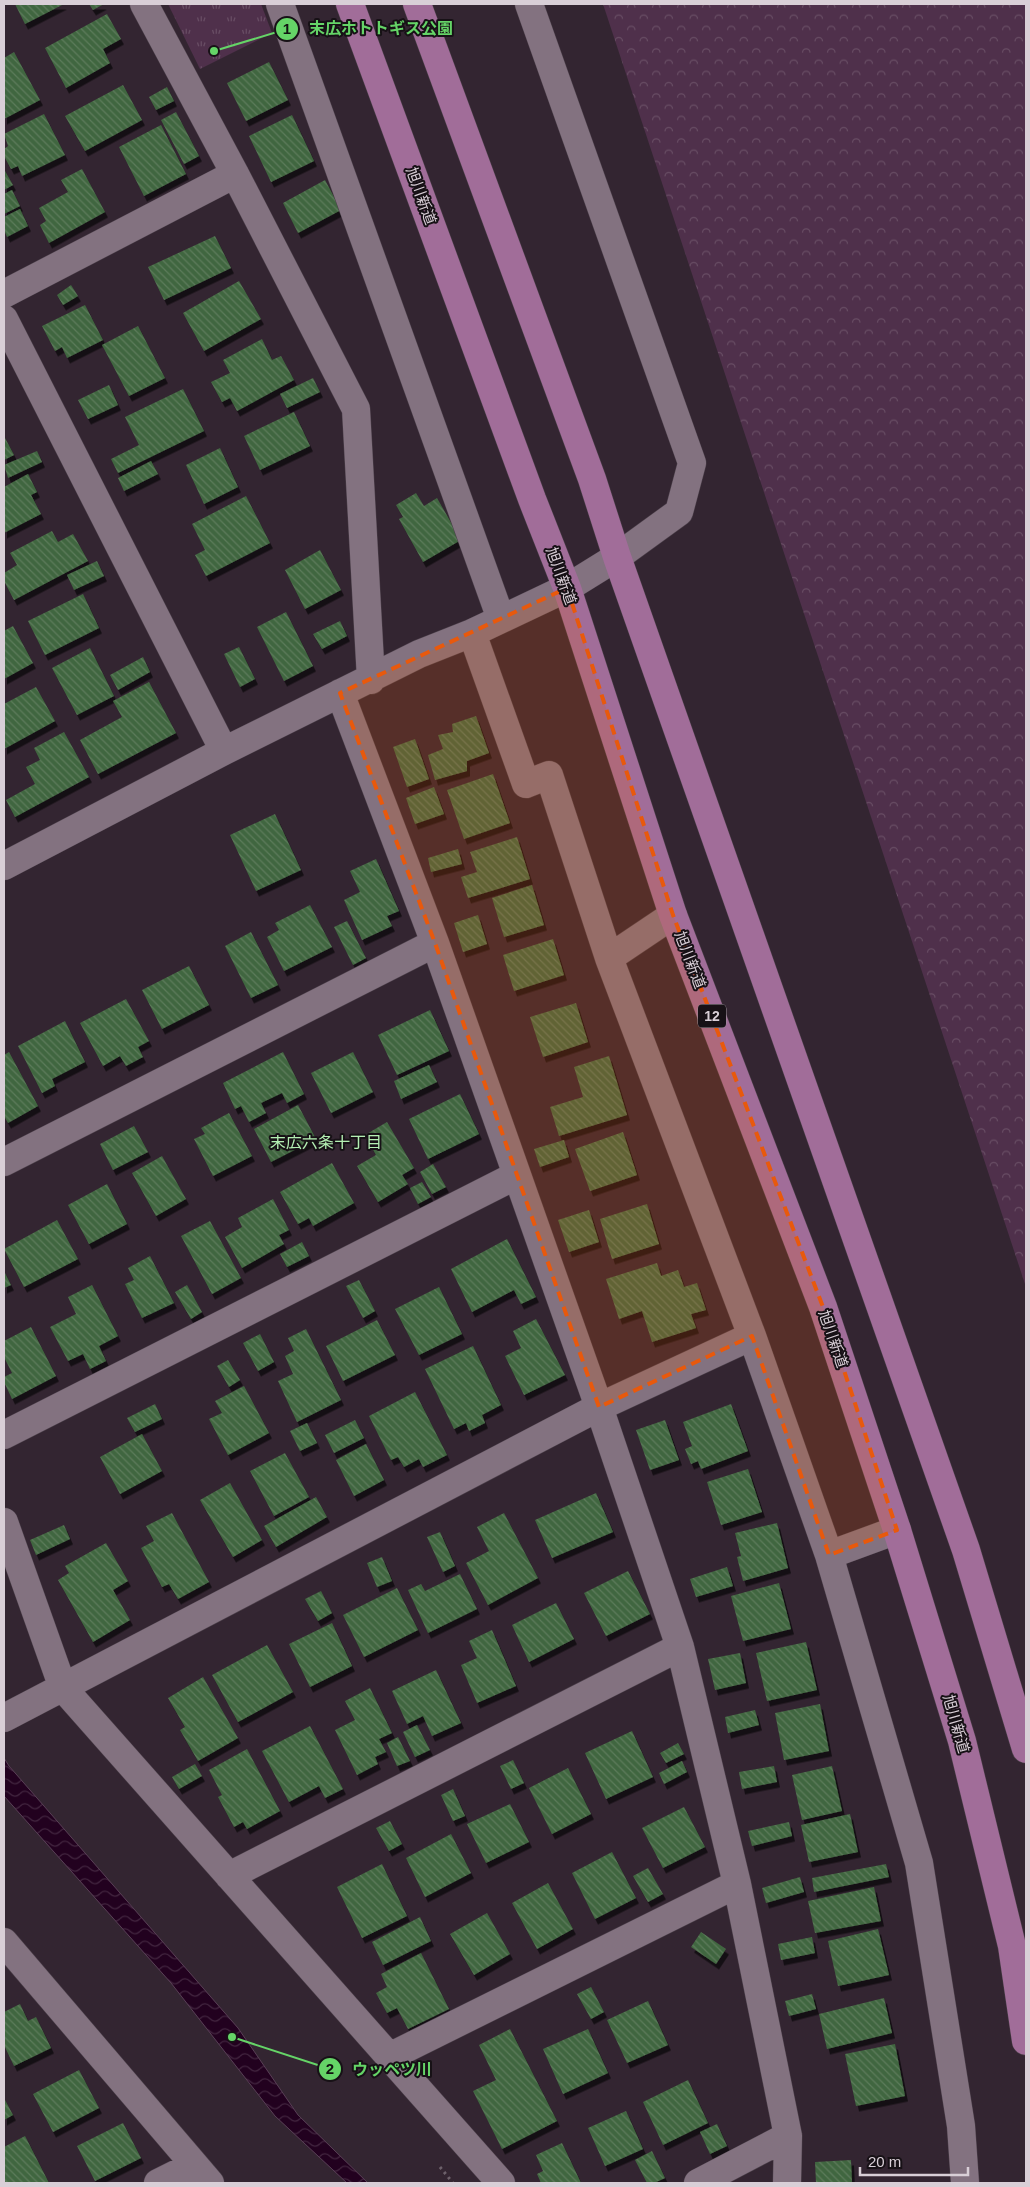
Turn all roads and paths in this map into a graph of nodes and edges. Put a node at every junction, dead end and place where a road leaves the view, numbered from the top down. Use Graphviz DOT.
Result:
graph roads {
  1 [pos="144,4"];
  2 [pos="280,4"];
  3 [pos="350,4"];
  4 [pos="417,4"];
  5 [pos="529,4"];
  6 [pos="235,174"];
  7 [pos="4,294"];
  8 [pos="4,319"];
  9 [pos="617,556"];
  10 [pos="567,588"];
  11 [pos="501,619"];
  12 [pos="472,633"];
  13 [pos="371,680"];
  14 [pos="340,693"];
  15 [pos="224,751"];
  16 [pos="4,864"];
  17 [pos="673,915"];
  18 [pos="435,943"];
  19 [pos="609,958"];
  20 [pos="4,1162"];
  21 [pos="518,1175"];
  22 [pos="752,1336"];
  23 [pos="600,1407"];
  24 [pos="4,1435"];
  25 [pos="4,1522"];
  26 [pos="897,1530"];
  27 [pos="829,1555"];
  28 [pos="680,1647"];
  29 [pos="63,1688"];
  30 [pos="4,1718"];
  31 [pos="1026,1748"];
  32 [pos="229,1876"];
  33 [pos="737,1884"];
  34 [pos="4,1942"];
  35 [pos="1026,2041"];
  36 [pos="390,2057"];
  37 [pos="788,2136"];
  38 [pos="202,2174"];
  39 [pos="158,2183"];
  40 [pos="501,2183"];
  41 [pos="698,2183"];
  42 [pos="787,2183"];
  43 [pos="965,2183"];
  1 -- 6 [label="street"];
  2 -- 11 [label="street"];
  3 -- 10 [label="highway, 旭川新道 / 12"];
  4 -- 9 [label="highway"];
  5 -- 9 [label="street"];
  6 -- 7 [label="street"];
  6 -- 13 [label="street"];
  8 -- 15 [label="street"];
  9 -- 10 [label="street"];
  9 -- 31 [label="highway"];
  10 -- 11 [label="street"];
  10 -- 17 [label="highway, 旭川新道 / 12"];
  11 -- 12 [label="street"];
  12 -- 13 [label="street"];
  12 -- 19 [label="street"];
  13 -- 14 [label="street"];
  14 -- 15 [label="street"];
  14 -- 18 [label="street"];
  15 -- 16 [label="street"];
  17 -- 19 [label="street"];
  17 -- 26 [label="highway, 旭川新道 / 12"];
  18 -- 20 [label="street"];
  18 -- 21 [label="street"];
  19 -- 22 [label="street"];
  21 -- 23 [label="street"];
  21 -- 24 [label="street"];
  22 -- 23 [label="street"];
  22 -- 27 [label="street"];
  23 -- 28 [label="street"];
  23 -- 29 [label="street"];
  25 -- 29 [label="street"];
  26 -- 27 [label="street"];
  26 -- 35 [label="highway, 旭川新道 / 12"];
  27 -- 43 [label="street"];
  28 -- 32 [label="street"];
  28 -- 33 [label="street"];
  29 -- 30 [label="street"];
  29 -- 32 [label="street"];
  32 -- 36 [label="street"];
  33 -- 36 [label="street"];
  33 -- 37 [label="street"];
  34 -- 38 [label="street"];
  36 -- 40 [label="street"];
  37 -- 41 [label="street"];
  37 -- 42 [label="street"];
  38 -- 39 [label="street"];
}
